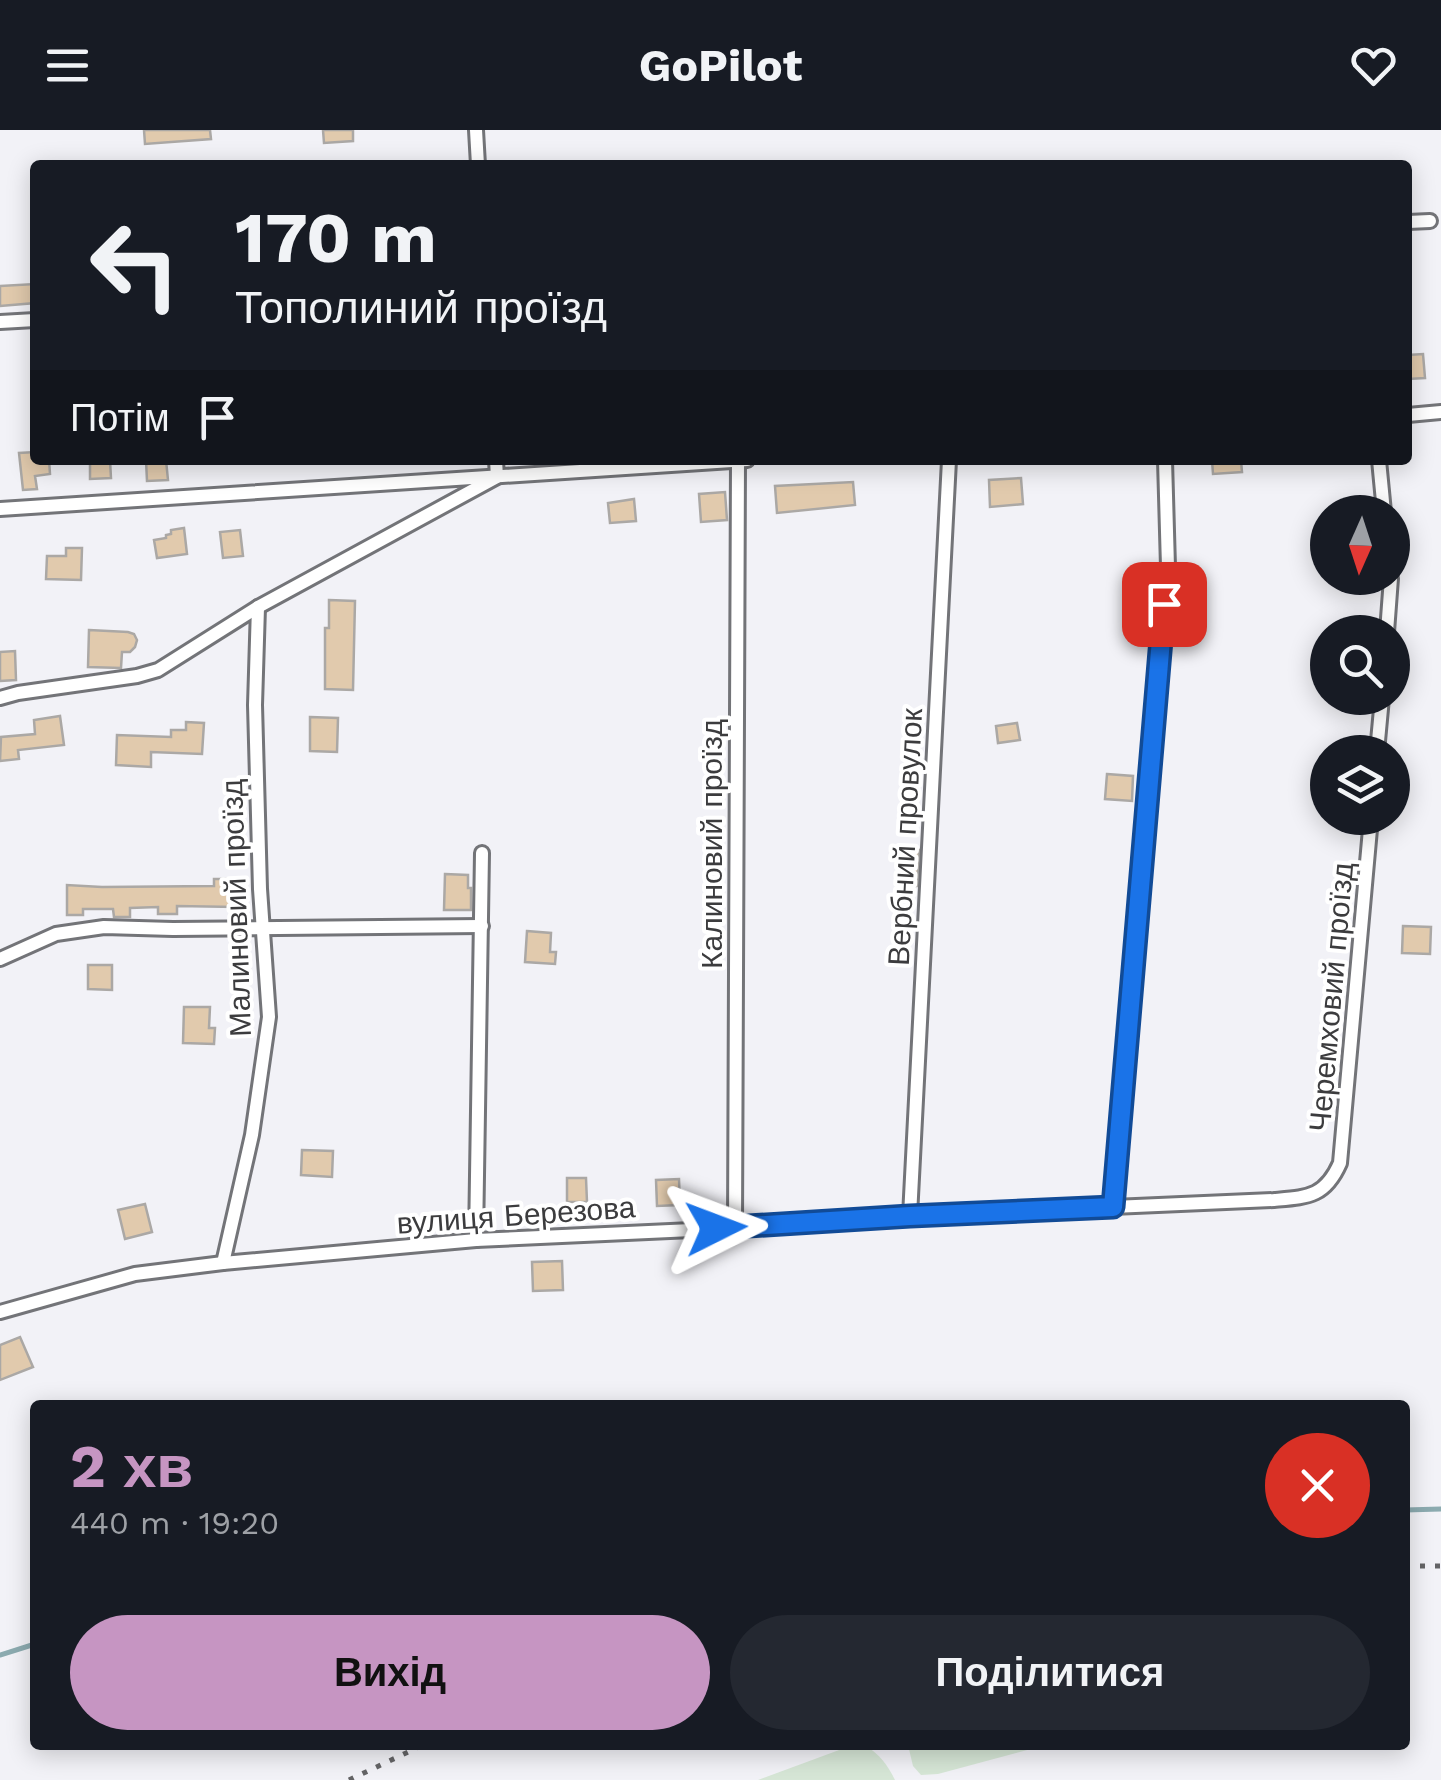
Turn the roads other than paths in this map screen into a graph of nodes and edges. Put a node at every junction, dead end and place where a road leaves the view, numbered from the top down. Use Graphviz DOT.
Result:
graph roads {
  1 [pos="476,130"];
  2 [pos="478,160"];
  3 [pos="1430,221"];
  4 [pos="1412,222"];
  5 [pos="30,320"];
  6 [pos="0,322"];
  7 [pos="1441,412"];
  8 [pos="1412,414"];
  9 [pos="497,465"];
  10 [pos="667,465"];
  11 [pos="738,465"];
  12 [pos="949,465"];
  13 [pos="1165,465"];
  14 [pos="1379,465"];
  15 [pos="498,477"];
  16 [pos="1382,495"];
  17 [pos="0,508"];
  18 [pos="258,606"];
  19 [pos="0,698"];
  20 [pos="1370,835"];
  21 [pos="482,853"];
  22 [pos="482,926"];
  23 [pos="262,928"];
  24 [pos="0,959"];
  25 [pos="1334,1178"];
  26 [pos="1113,1207"];
  27 [pos="910,1216"];
  28 [pos="735,1228"];
  29 [pos="476,1240"];
  30 [pos="223,1263"];
  31 [pos="0,1312"];
  1 -- 2 [label="street"];
  3 -- 4 [label="street"];
  5 -- 6 [label="street"];
  7 -- 8 [label="street"];
  9 -- 15 [label="street"];
  10 -- 15 [label="street"];
  11 -- 28 [label="street, Калиновий проїзд"];
  12 -- 27 [label="street, Вербний провулок"];
  13 -- 26 [label="street"];
  14 -- 16 [label="street"];
  15 -- 17 [label="street"];
  15 -- 18 [label="street"];
  18 -- 19 [label="street"];
  18 -- 23 [label="street, Малиновий проїзд"];
  20 -- 25 [label="street, Черемховий проїзд"];
  21 -- 22 [label="street"];
  22 -- 23 [label="street"];
  22 -- 29 [label="street"];
  23 -- 24 [label="street"];
  23 -- 30 [label="street, Малиновий проїзд"];
  25 -- 26 [label="street, вулиця Березова"];
  26 -- 27 [label="street, вулиця Березова"];
  27 -- 28 [label="street, вулиця Березова"];
  28 -- 29 [label="street, вулиця Березова"];
  29 -- 30 [label="street, вулиця Березова"];
  30 -- 31 [label="street, вулиця Березова"];
}
